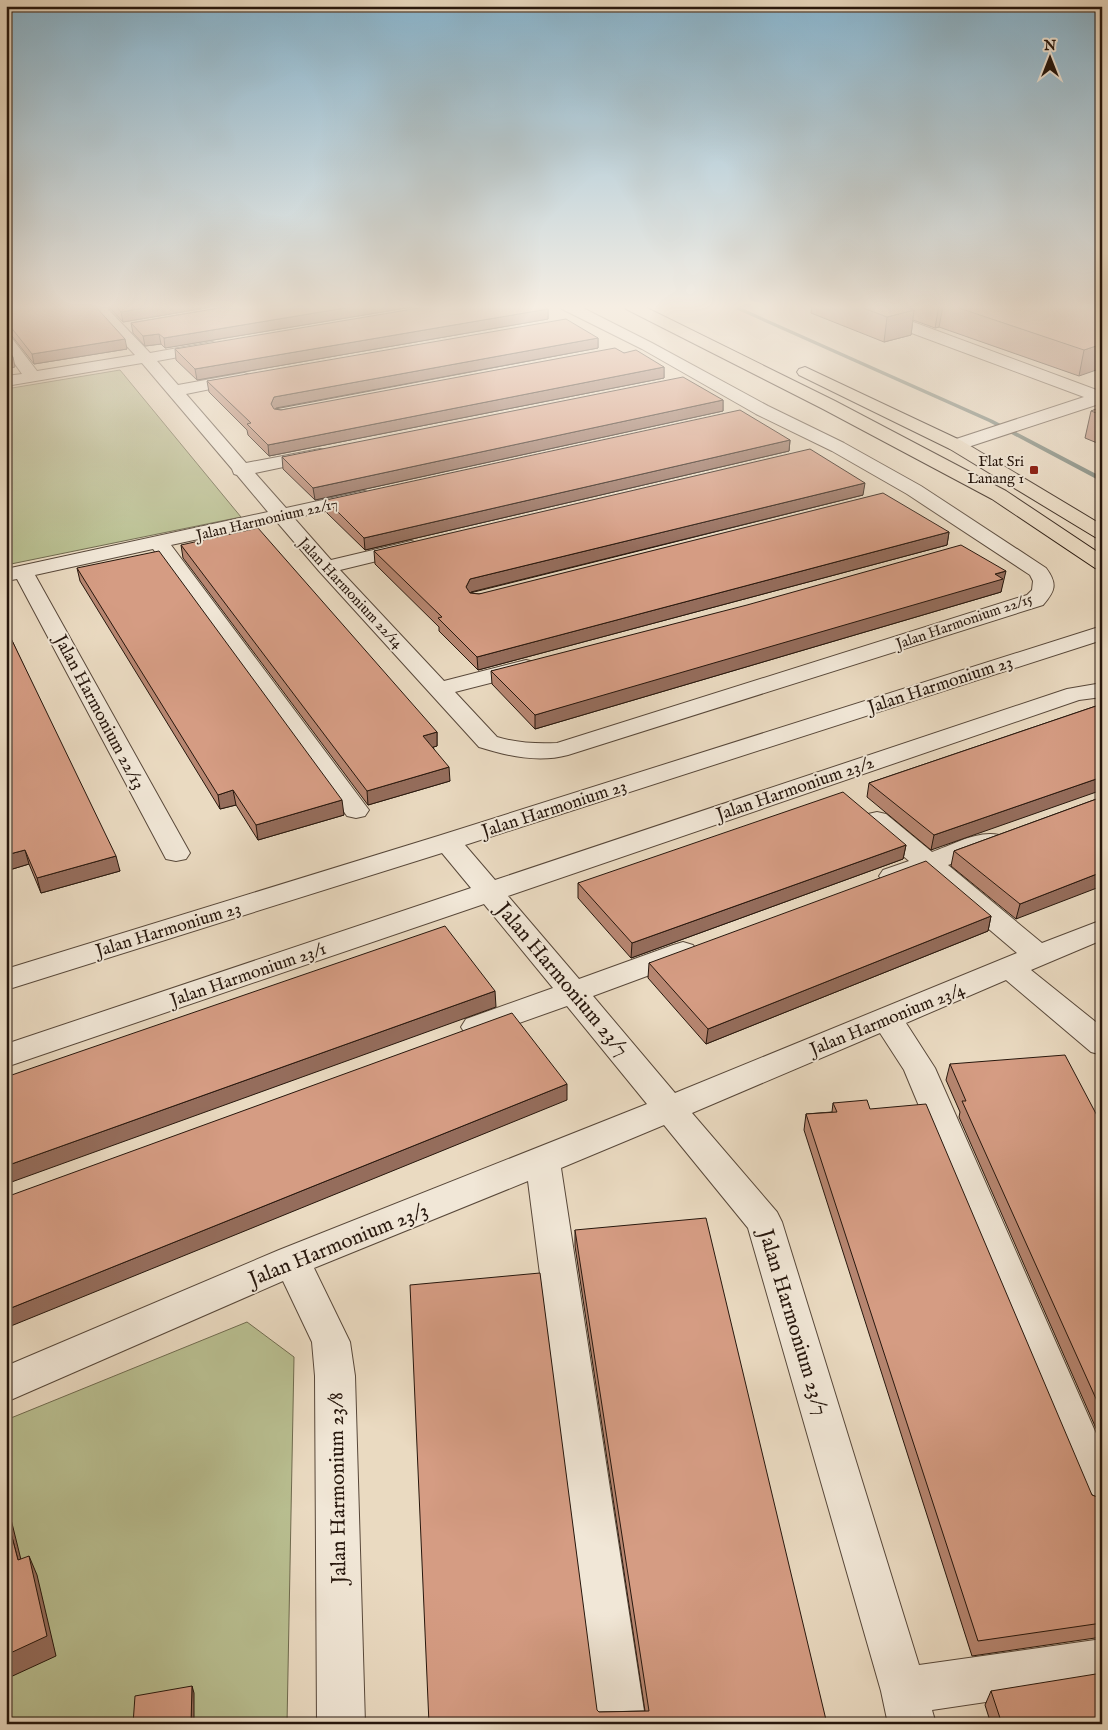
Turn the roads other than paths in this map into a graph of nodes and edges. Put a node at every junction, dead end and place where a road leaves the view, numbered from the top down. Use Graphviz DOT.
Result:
graph roads {
  1 [pos="170,387"];
  2 [pos="197,387"];
  3 [pos="719,387"];
  4 [pos="793,387"];
  5 [pos="835,387"];
  6 [pos="1071,387"];
  7 [pos="174,391"];
  8 [pos="1102,398"];
  9 [pos="762,410"];
  10 [pos="733,416"];
  11 [pos="956,445"];
  12 [pos="838,447"];
  13 [pos="336,450"];
  14 [pos="809,454"];
  15 [pos="240,470"];
  16 [pos="914,490"];
  17 [pos="377,494"];
  18 [pos="885,497"];
  19 [pos="281,516"];
  20 [pos="1102,533"];
  21 [pos="992,540"];
  22 [pos="432,542"];
  23 [pos="159,543"];
  24 [pos="964,548"];
  25 [pos="1102,564"];
  26 [pos="326,567"];
  27 [pos="15,573"];
  28 [pos="1102,632"];
  29 [pos="546,662"];
  30 [pos="441,690"];
  31 [pos="1102,690"];
  32 [pos="488,742"];
  33 [pos="825,778"];
  34 [pos="356,810"];
  35 [pos="1010,833"];
  36 [pos="448,842"];
  37 [pos="176,853"];
  38 [pos="928,863"];
  39 [pos="863,887"];
  40 [pos="489,893"];
  41 [pos="1102,930"];
  42 [pos="705,944"];
  43 [pos="1039,956"];
  44 [pos="1010,968"];
  45 [pos="6,980"];
  46 [pos="574,992"];
  47 [pos="887,1019"];
  48 [pos="453,1036"];
  49 [pos="1102,1044"];
  50 [pos="6,1056"];
  51 [pos="671,1108"];
  52 [pos="543,1161"];
  53 [pos="292,1261"];
  54 [pos="6,1384"];
  55 [pos="1102,1496"];
  56 [pos="1102,1662"];
  57 [pos="908,1707"];
  58 [pos="341,1724"];
  59 [pos="622,1724"];
  1 -- 7 [label="street, Jalan Harmonium 22/14"];
  2 -- 7 [label="street"];
  3 -- 9 [label="street, Jalan Harmonium 22/15"];
  4 -- 25 [label="main road"];
  5 -- 11 [label="main road"];
  6 -- 8 [label="street"];
  7 -- 15 [label="street, Jalan Harmonium 22/14"];
  8 -- 11 [label="street"];
  9 -- 10 [label="street"];
  9 -- 12 [label="street, Jalan Harmonium 22/15"];
  11 -- 20 [label="main road"];
  12 -- 14 [label="street"];
  12 -- 16 [label="street, Jalan Harmonium 22/15"];
  13 -- 15 [label="street"];
  15 -- 19 [label="street, Jalan Harmonium 22/14"];
  16 -- 18 [label="street"];
  16 -- 21 [label="street, Jalan Harmonium 22/15"];
  17 -- 19 [label="street, Jalan Harmonium 22/17"];
  19 -- 23 [label="street, Jalan Harmonium 22/17"];
  19 -- 26 [label="street, Jalan Harmonium 22/14"];
  21 -- 24 [label="street"];
  21 -- 32 [label="street, Jalan Harmonium 22/15"];
  22 -- 26 [label="street"];
  23 -- 27 [label="street, Jalan Harmonium 22/17"];
  23 -- 34 [label="street"];
  26 -- 30 [label="street, Jalan Harmonium 22/14"];
  27 -- 37 [label="street, Jalan Harmonium 22/13"];
  28 -- 36 [label="street, Jalan Harmonium 23"];
  29 -- 30 [label="street"];
  30 -- 32 [label="street, Jalan Harmonium 22/14"];
  31 -- 33 [label="street, Jalan Harmonium 23/2"];
  33 -- 38 [label="street"];
  33 -- 40 [label="street, Jalan Harmonium 23/2"];
  35 -- 38 [label="street"];
  36 -- 40 [label="street, Jalan Harmonium 23/7"];
  36 -- 45 [label="street, Jalan Harmonium 23"];
  38 -- 39 [label="street"];
  38 -- 43 [label="street"];
  40 -- 46 [label="street, Jalan Harmonium 23/7"];
  40 -- 50 [label="street, Jalan Harmonium 23/1"];
  41 -- 43 [label="street, Jalan Harmonium 23/4"];
  42 -- 46 [label="street"];
  43 -- 44 [label="street, Jalan Harmonium 23/4"];
  44 -- 47 [label="street, Jalan Harmonium 23/4"];
  44 -- 49 [label="street"];
  46 -- 48 [label="street"];
  46 -- 51 [label="street, Jalan Harmonium 23/7"];
  47 -- 51 [label="street, Jalan Harmonium 23/4"];
  47 -- 55 [label="street"];
  51 -- 52 [label="street, Jalan Harmonium 23/3"];
  51 -- 57 [label="street, Jalan Harmonium 23/7"];
  52 -- 53 [label="street, Jalan Harmonium 23/3"];
  52 -- 59 [label="street"];
  53 -- 54 [label="street, Jalan Harmonium 23/3"];
  53 -- 58 [label="street, Jalan Harmonium 23/8"];
  56 -- 57 [label="street"];
}
